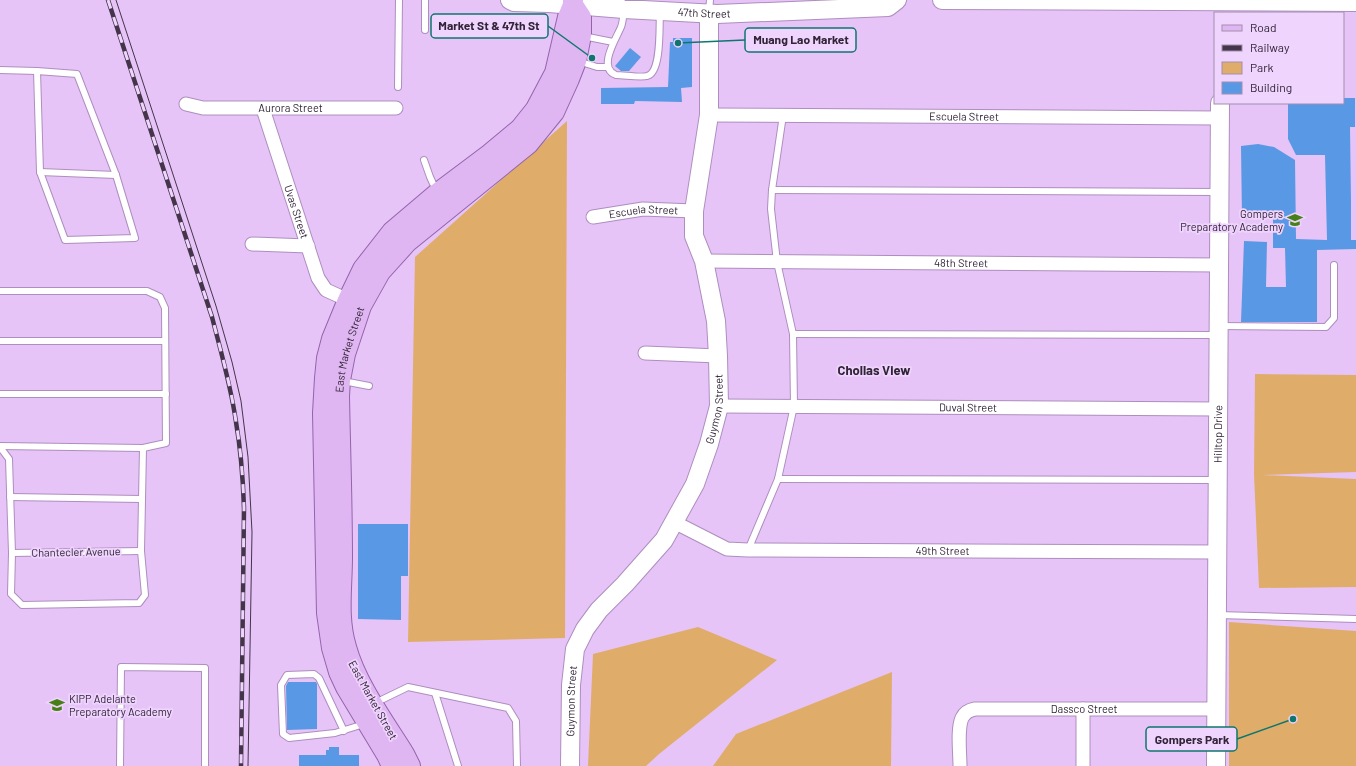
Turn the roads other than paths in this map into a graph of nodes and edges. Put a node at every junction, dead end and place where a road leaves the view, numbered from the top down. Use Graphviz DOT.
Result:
graph roads {
  1 [pos="399,0"];
  2 [pos="425,0"];
  3 [pos="510,0"];
  4 [pos="897,0"];
  5 [pos="942,0"];
  6 [pos="975,0"];
  7 [pos="1086,0"];
  8 [pos="573,2"];
  9 [pos="1356,2"];
  10 [pos="1221,5"];
  11 [pos="710,7"];
  12 [pos="624,10"];
  13 [pos="660,11"];
  14 [pos="425,30"];
  15 [pos="581,35"];
  16 [pos="613,42"];
  17 [pos="576,61"];
  18 [pos="608,67"];
  19 [pos="0,70"];
  20 [pos="37,71"];
  21 [pos="398,87"];
  22 [pos="186,104"];
  23 [pos="263,108"];
  24 [pos="396,108"];
  25 [pos="1220,110"];
  26 [pos="708,115"];
  27 [pos="783,115"];
  28 [pos="424,160"];
  29 [pos="40,172"];
  30 [pos="116,175"];
  31 [pos="772,190"];
  32 [pos="1219,192"];
  33 [pos="438,193"];
  34 [pos="694,211"];
  35 [pos="593,217"];
  36 [pos="252,244"];
  37 [pos="308,246"];
  38 [pos="704,261"];
  39 [pos="777,262"];
  40 [pos="1219,265"];
  41 [pos="1334,265"];
  42 [pos="0,291"];
  43 [pos="348,300"];
  44 [pos="1218,331"];
  45 [pos="793,334"];
  46 [pos="0,342"];
  47 [pos="165,342"];
  48 [pos="645,353"];
  49 [pos="718,356"];
  50 [pos="340,380"];
  51 [pos="369,386"];
  52 [pos="0,394"];
  53 [pos="166,394"];
  54 [pos="719,406"];
  55 [pos="794,406"];
  56 [pos="1218,409"];
  57 [pos="0,446"];
  58 [pos="143,448"];
  59 [pos="778,479"];
  60 [pos="1217,480"];
  61 [pos="10,497"];
  62 [pos="141,499"];
  63 [pos="674,522"];
  64 [pos="748,550"];
  65 [pos="141,551"];
  66 [pos="1217,552"];
  67 [pos="12,553"];
  68 [pos="1217,615"];
  69 [pos="1356,619"];
  70 [pos="435,693"];
  71 [pos="1083,709"];
  72 [pos="1216,709"];
  73 [pos="370,713"];
  74 [pos="344,731"];
  75 [pos="120,766"];
  76 [pos="205,766"];
  77 [pos="392,766"];
  78 [pos="410,766"];
  79 [pos="458,766"];
  80 [pos="517,766"];
  81 [pos="570,766"];
  82 [pos="960,766"];
  83 [pos="1083,766"];
  84 [pos="1216,766"];
  1 -- 21 [label="lane"];
  2 -- 14 [label="lane"];
  3 -- 8 [label="street, 47th Street"];
  4 -- 11 [label="street, 47th Street"];
  5 -- 6 [label="street"];
  6 -- 7 [label="street"];
  7 -- 10 [label="street"];
  8 -- 12 [label="street, 47th Street"];
  8 -- 15 [label="main road, East Market Street"];
  8 -- 33 [label="main road, East Market Street"];
  9 -- 10 [label="street"];
  11 -- 13 [label="street, 47th Street"];
  11 -- 26 [label="street, Guymon Street"];
  12 -- 13 [label="street, 47th Street"];
  12 -- 16 [label="lane"];
  13 -- 18 [label="lane"];
  15 -- 16 [label="lane"];
  15 -- 17 [label="main road, East Market Street"];
  16 -- 18 [label="lane"];
  17 -- 18 [label="lane"];
  17 -- 50 [label="main road, East Market Street"];
  19 -- 20 [label="lane"];
  20 -- 29 [label="lane"];
  20 -- 30 [label="lane"];
  22 -- 23 [label="street, Aurora Street"];
  23 -- 24 [label="street, Aurora Street"];
  23 -- 37 [label="street, Uvas Street"];
  25 -- 27 [label="street, Escuela Street"];
  25 -- 32 [label="street, Hilltop Drive"];
  26 -- 27 [label="street, Escuela Street"];
  26 -- 34 [label="street, Guymon Street"];
  27 -- 31 [label="lane"];
  28 -- 33 [label="lane"];
  29 -- 30 [label="lane"];
  29 -- 30 [label="lane"];
  31 -- 32 [label="lane"];
  31 -- 39 [label="lane"];
  32 -- 40 [label="street, Hilltop Drive"];
  33 -- 43 [label="main road, East Market Street"];
  34 -- 35 [label="street, Escuela Street"];
  34 -- 38 [label="street, Guymon Street"];
  36 -- 37 [label="street"];
  37 -- 43 [label="street, Uvas Street"];
  38 -- 39 [label="street, 48th Street"];
  38 -- 49 [label="street, Guymon Street"];
  39 -- 40 [label="street, 48th Street"];
  39 -- 45 [label="lane"];
  40 -- 44 [label="street, Hilltop Drive"];
  41 -- 44 [label="lane"];
  42 -- 47 [label="lane"];
  43 -- 50 [label="main road"];
  43 -- 73 [label="main road, East Market Street"];
  44 -- 45 [label="lane"];
  44 -- 56 [label="street, Hilltop Drive"];
  45 -- 55 [label="lane"];
  46 -- 47 [label="lane"];
  47 -- 53 [label="lane"];
  48 -- 49 [label="street"];
  49 -- 54 [label="street, Guymon Street"];
  50 -- 51 [label="lane"];
  50 -- 73 [label="main road, East Market Street"];
  52 -- 53 [label="lane"];
  53 -- 58 [label="lane"];
  54 -- 55 [label="street, Duval Street"];
  54 -- 63 [label="street, Guymon Street"];
  55 -- 56 [label="street, Duval Street"];
  55 -- 59 [label="lane"];
  56 -- 60 [label="street, Hilltop Drive"];
  57 -- 58 [label="lane"];
  57 -- 61 [label="lane"];
  58 -- 62 [label="lane"];
  59 -- 60 [label="lane"];
  59 -- 64 [label="lane"];
  60 -- 66 [label="street, Hilltop Drive"];
  61 -- 62 [label="lane"];
  61 -- 67 [label="lane"];
  62 -- 65 [label="lane"];
  63 -- 64 [label="street, 49th Street"];
  63 -- 81 [label="street, Guymon Street"];
  64 -- 66 [label="street, 49th Street"];
  65 -- 67 [label="lane, Chantecler Avenue"];
  65 -- 67 [label="lane"];
  66 -- 68 [label="street, Hilltop Drive"];
  68 -- 69 [label="lane"];
  68 -- 72 [label="street, Hilltop Drive"];
  70 -- 73 [label="lane"];
  70 -- 79 [label="lane"];
  70 -- 80 [label="lane"];
  71 -- 72 [label="street, Dassco Street"];
  71 -- 82 [label="street, Dassco Street"];
  71 -- 83 [label="street"];
  72 -- 84 [label="street, Hilltop Drive"];
  73 -- 74 [label="lane"];
  73 -- 77 [label="main road, East Market Street"];
  73 -- 78 [label="main road, East Market Street"];
  74 -- 74 [label="lane"];
  75 -- 76 [label="lane"];
}
